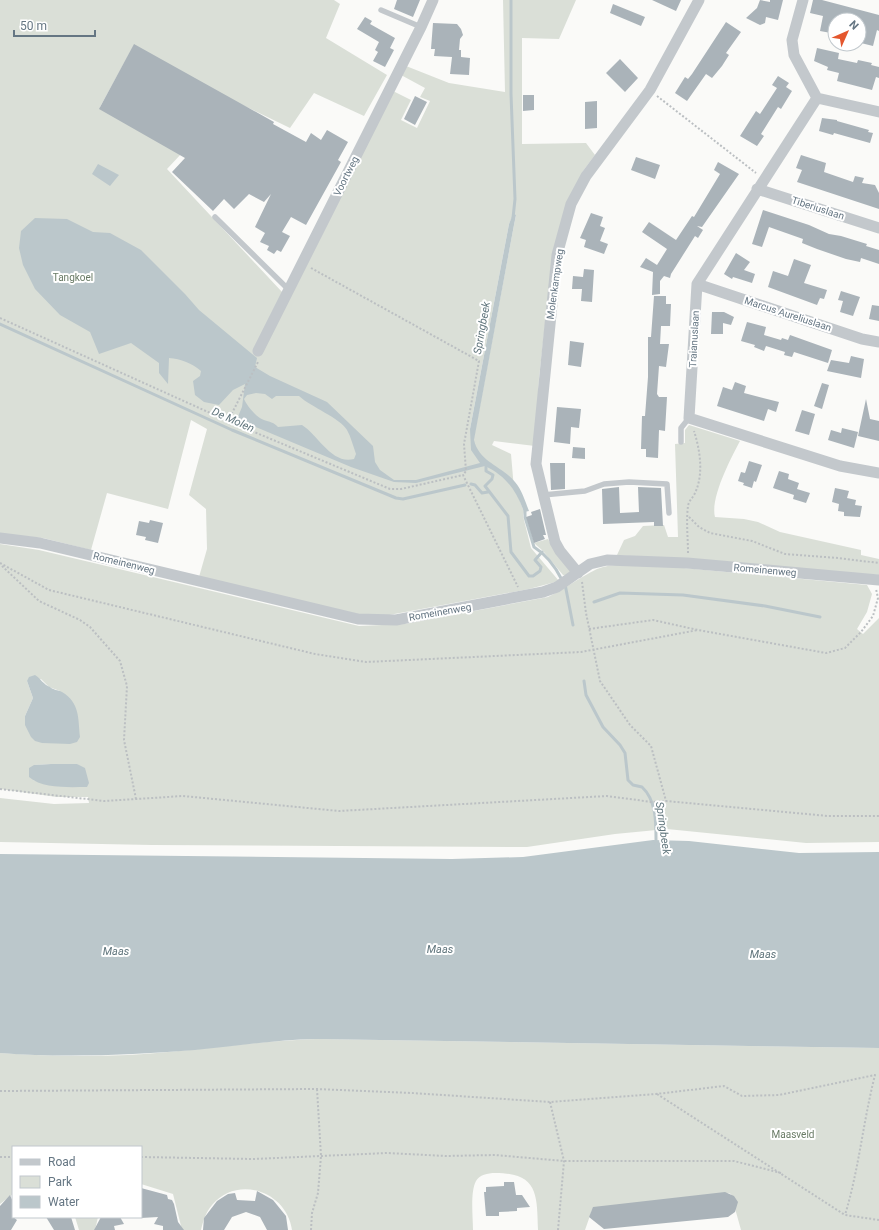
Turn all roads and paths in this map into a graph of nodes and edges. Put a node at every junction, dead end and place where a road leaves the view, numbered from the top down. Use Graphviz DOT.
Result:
graph roads {
  1 [pos="433,0"];
  2 [pos="699,0"];
  3 [pos="803,0"];
  4 [pos="381,10"];
  5 [pos="421,28"];
  6 [pos="650,90"];
  7 [pos="817,98"];
  8 [pos="879,112"];
  9 [pos="764,178"];
  10 [pos="757,189"];
  11 [pos="216,217"];
  12 [pos="879,228"];
  13 [pos="302,263"];
  14 [pos="697,284"];
  15 [pos="289,290"];
  16 [pos="0,318"];
  17 [pos="879,342"];
  18 [pos="258,350"];
  19 [pos="258,363"];
  20 [pos="689,418"];
  21 [pos="228,421"];
  22 [pos="681,442"];
  23 [pos="879,473"];
  24 [pos="463,475"];
  25 [pos="543,495"];
  26 [pos="668,513"];
  27 [pos="688,517"];
  28 [pos="0,538"];
  29 [pos="687,563"];
  30 [pos="879,563"];
  31 [pos="0,564"];
  32 [pos="574,576"];
  33 [pos="877,580"];
  34 [pos="523,596"];
  35 [pos="589,629"];
  36 [pos="698,630"];
  37 [pos="594,650"];
  38 [pos="0,789"];
  39 [pos="136,799"];
  40 [pos="666,801"];
  41 [pos="879,816"];
  42 [pos="316,1089"];
  43 [pos="0,1091"];
  44 [pos="656,1094"];
  45 [pos="550,1102"];
  46 [pos="321,1156"];
  47 [pos="0,1157"];
  48 [pos="12,1157"];
  49 [pos="142,1157"];
  50 [pos="564,1161"];
  51 [pos="781,1174"];
  52 [pos="845,1216"];
  53 [pos="879,1220"];
  54 [pos="311,1230"];
  55 [pos="558,1230"];
  1 -- 5 [label="street, Voortweg"];
  2 -- 6 [label="street, Molenkampweg"];
  3 -- 7 [label="street"];
  4 -- 5 [label="lane"];
  5 -- 13 [label="street, Voortweg"];
  6 -- 9 [label="path"];
  6 -- 25 [label="street, Molenkampweg"];
  7 -- 8 [label="street"];
  7 -- 9 [label="street, Traianuslaan"];
  9 -- 10 [label="street, Traianuslaan"];
  10 -- 12 [label="street, Tiberiuslaan"];
  10 -- 14 [label="street, Traianuslaan"];
  11 -- 15 [label="lane"];
  13 -- 15 [label="street, Voortweg"];
  13 -- 24 [label="path"];
  14 -- 17 [label="street, Marcus Aureliuslaan"];
  14 -- 20 [label="street, Traianuslaan"];
  15 -- 18 [label="street, Voortweg"];
  16 -- 21 [label="path"];
  19 -- 21 [label="path"];
  20 -- 22 [label="lane"];
  20 -- 23 [label="street"];
  20 -- 27 [label="path"];
  21 -- 24 [label="path"];
  24 -- 34 [label="path"];
  25 -- 26 [label="lane"];
  25 -- 32 [label="street, Molenkampweg"];
  27 -- 29 [label="path"];
  27 -- 30 [label="path"];
  28 -- 34 [label="street, Romeinenweg"];
  29 -- 32 [label="street, Romeinenweg"];
  29 -- 33 [label="street, Romeinenweg"];
  31 -- 37 [label="path"];
  31 -- 39 [label="path"];
  32 -- 34 [label="street, Romeinenweg"];
  32 -- 35 [label="path"];
  33 -- 36 [label="path"];
  35 -- 36 [label="path"];
  35 -- 37 [label="path"];
  36 -- 37 [label="path"];
  37 -- 40 [label="path"];
  38 -- 39 [label="path"];
  39 -- 40 [label="path"];
  40 -- 41 [label="path"];
  42 -- 43 [label="path"];
  42 -- 45 [label="path"];
  42 -- 46 [label="path"];
  44 -- 45 [label="path"];
  44 -- 51 [label="path"];
  44 -- 52 [label="path"];
  45 -- 50 [label="path"];
  46 -- 49 [label="path"];
  46 -- 50 [label="path"];
  46 -- 54 [label="path"];
  47 -- 48 [label="path"];
  50 -- 51 [label="path"];
  50 -- 55 [label="path"];
  51 -- 52 [label="path"];
  52 -- 53 [label="path"];
}
